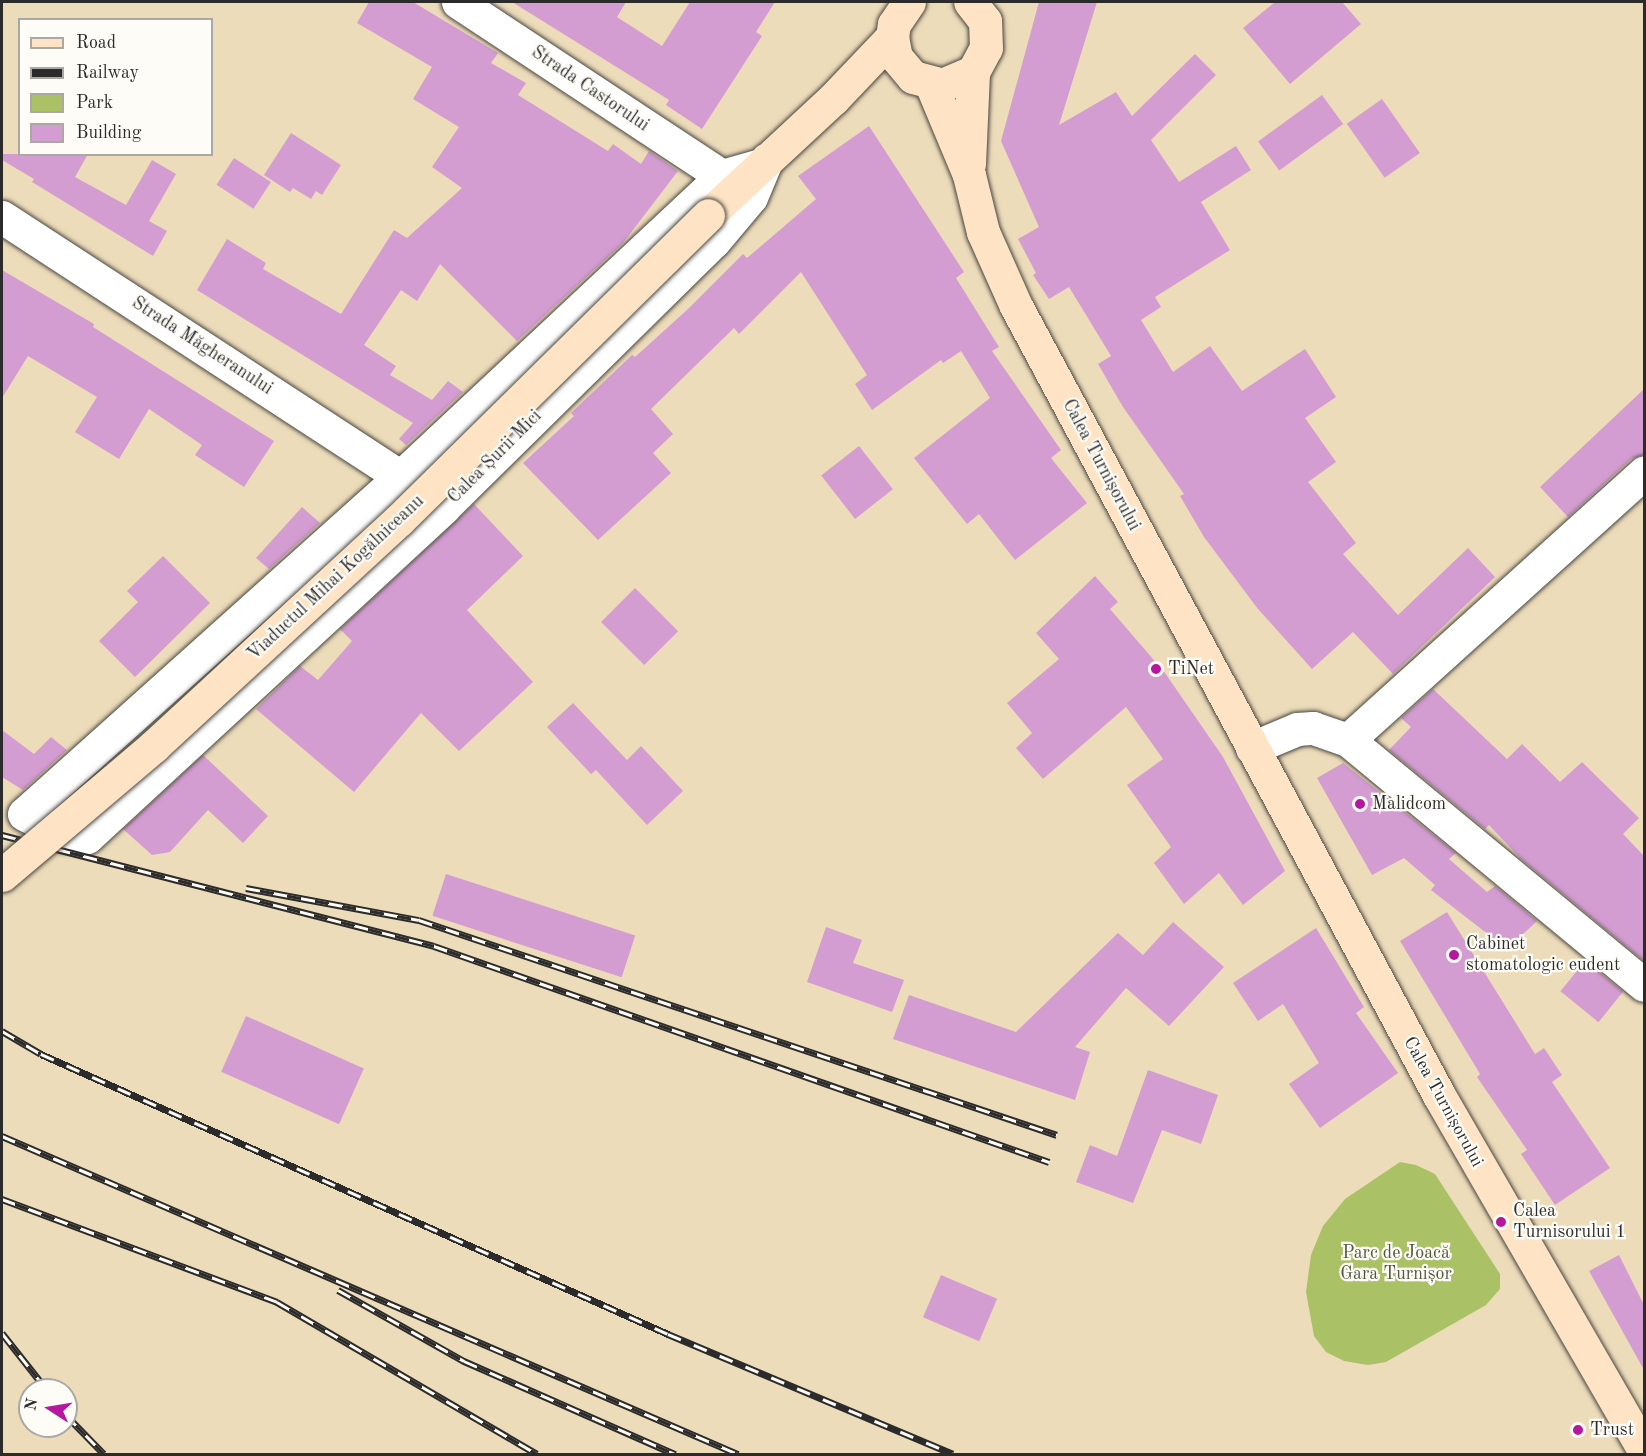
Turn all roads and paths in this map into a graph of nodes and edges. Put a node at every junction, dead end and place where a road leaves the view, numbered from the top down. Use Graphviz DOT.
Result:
graph roads {
  1 [pos="458,2"];
  2 [pos="909,2"];
  3 [pos="984,8"];
  4 [pos="892,38"];
  5 [pos="973,72"];
  6 [pos="919,78"];
  7 [pos="833,99"];
  8 [pos="764,162"];
  9 [pos="969,175"];
  10 [pos="722,177"];
  11 [pos="2,217"];
  12 [pos="1644,473"];
  13 [pos="401,476"];
  14 [pos="444,507"];
  15 [pos="1348,740"];
  16 [pos="1252,747"];
  17 [pos="13,807"];
  18 [pos="2,875"];
  19 [pos="1644,985"];
  20 [pos="1644,1451"];
  1 -- 10 [label="street, Strada Castorului"];
  2 -- 4 [label="street"];
  3 -- 5 [label="street"];
  4 -- 6 [label="street, Calea Turnișorului"];
  4 -- 7 [label="street, Calea Șurii Mici"];
  5 -- 6 [label="street, Calea Șurii Mici"];
  5 -- 9 [label="street, Calea Turnișorului"];
  6 -- 7 [label="street, Calea Șurii Mici"];
  6 -- 9 [label="street, Calea Turnișorului"];
  7 -- 8 [label="street, Calea Șurii Mici"];
  8 -- 10 [label="street, Calea Șurii Mici"];
  8 -- 14 [label="street, Calea Șurii Mici"];
  8 -- 18 [label="street, Viaductul Mihai Kogălniceanu, bridge"];
  9 -- 16 [label="street, Calea Turnișorului"];
  10 -- 13 [label="street, Calea Șurii Mici"];
  11 -- 13 [label="street, Strada Măgheranului"];
  12 -- 15 [label="street"];
  13 -- 14 [label="street, Calea Șurii Mici"];
  13 -- 17 [label="street"];
  14 -- 17 [label="street"];
  15 -- 16 [label="street"];
  15 -- 19 [label="street"];
  16 -- 20 [label="street, Calea Turnișorului"];
}
